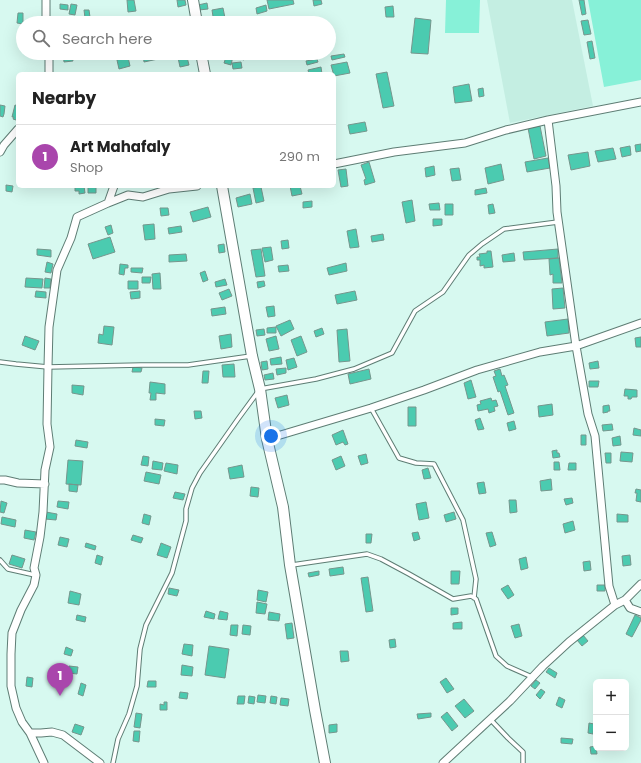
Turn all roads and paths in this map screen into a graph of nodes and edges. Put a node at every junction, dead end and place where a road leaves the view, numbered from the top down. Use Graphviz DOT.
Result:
graph roads {
  1 [pos="46,0"];
  2 [pos="193,0"];
  3 [pos="46,16"];
  4 [pos="195,16"];
  5 [pos="202,60"];
  6 [pos="205,72"];
  7 [pos="641,102"];
  8 [pos="548,120"];
  9 [pos="16,131"];
  10 [pos="0,152"];
  11 [pos="336,164"];
  12 [pos="113,188"];
  13 [pos="178,188"];
  14 [pos="222,188"];
  15 [pos="108,203"];
  16 [pos="558,222"];
  17 [pos="641,323"];
  18 [pos="576,346"];
  19 [pos="252,356"];
  20 [pos="0,362"];
  21 [pos="48,367"];
  22 [pos="260,389"];
  23 [pos="371,408"];
  24 [pos="267,439"];
  25 [pos="0,480"];
  26 [pos="44,484"];
  27 [pos="0,560"];
  28 [pos="290,565"];
  29 [pos="36,575"];
  30 [pos="641,584"];
  31 [pos="474,598"];
  32 [pos="625,600"];
  33 [pos="615,605"];
  34 [pos="641,612"];
  35 [pos="532,677"];
  36 [pos="490,719"];
  37 [pos="30,732"];
  38 [pos="44,763"];
  39 [pos="100,763"];
  40 [pos="113,763"];
  41 [pos="325,763"];
  42 [pos="443,763"];
  43 [pos="523,763"];
  1 -- 3 [label="street"];
  2 -- 4 [label="main road"];
  5 -- 6 [label="main road"];
  7 -- 8 [label="street"];
  8 -- 11 [label="street"];
  8 -- 16 [label="street"];
  9 -- 10 [label="street"];
  12 -- 15 [label="street"];
  13 -- 15 [label="street"];
  14 -- 19 [label="main road"];
  15 -- 21 [label="street"];
  16 -- 18 [label="street"];
  16 -- 22 [label="lane"];
  17 -- 18 [label="street"];
  18 -- 23 [label="street"];
  18 -- 33 [label="street"];
  19 -- 21 [label="lane"];
  19 -- 22 [label="main road"];
  20 -- 21 [label="lane"];
  21 -- 26 [label="street"];
  22 -- 24 [label="main road"];
  22 -- 40 [label="lane"];
  23 -- 24 [label="street"];
  23 -- 31 [label="lane"];
  24 -- 28 [label="main road"];
  25 -- 26 [label="street"];
  26 -- 29 [label="street"];
  27 -- 29 [label="lane"];
  28 -- 31 [label="lane"];
  28 -- 41 [label="main road"];
  29 -- 37 [label="street"];
  30 -- 32 [label="street"];
  31 -- 35 [label="lane"];
  32 -- 33 [label="street"];
  32 -- 34 [label="street"];
  33 -- 35 [label="street"];
  35 -- 36 [label="street"];
  36 -- 42 [label="street"];
  36 -- 43 [label="lane"];
  37 -- 38 [label="street"];
  37 -- 39 [label="street"];
}
